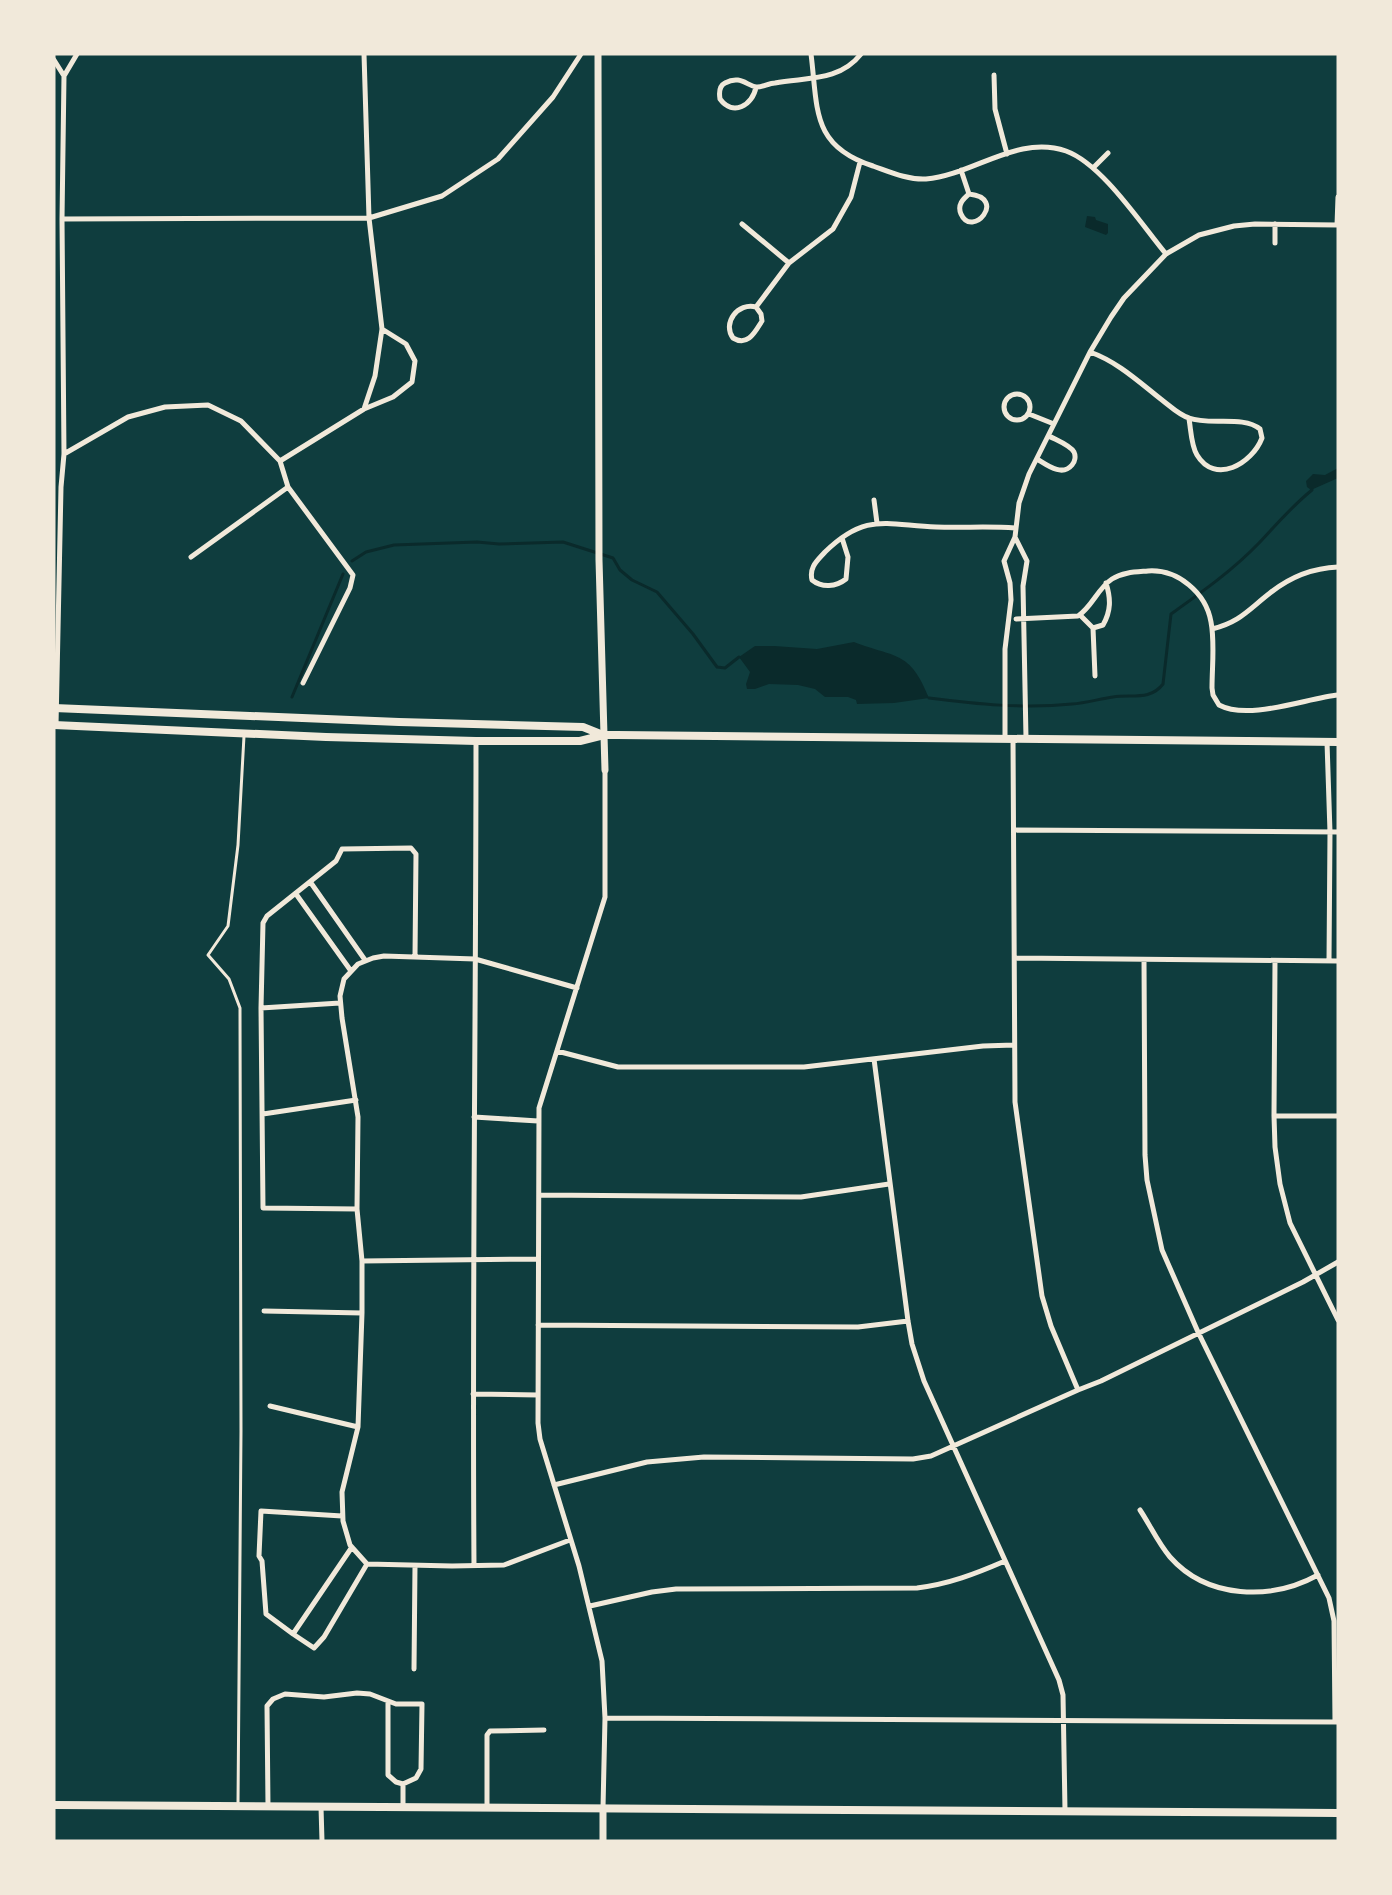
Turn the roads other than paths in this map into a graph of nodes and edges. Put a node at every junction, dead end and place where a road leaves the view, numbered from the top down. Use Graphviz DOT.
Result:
graph roads {
  1 [pos="77,54"];
  2 [pos="364,54"];
  3 [pos="581,54"];
  4 [pos="598,54"];
  5 [pos="811,54"];
  6 [pos="861,54"];
  7 [pos="54,60"];
  8 [pos="994,75"];
  9 [pos="64,76"];
  10 [pos="814,78"];
  11 [pos="756,87"];
  12 [pos="1108,153"];
  13 [pos="1007,154"];
  14 [pos="860,162"];
  15 [pos="1094,167"];
  16 [pos="961,170"];
  17 [pos="969,194"];
  18 [pos="1338,197"];
  19 [pos="369,218"];
  20 [pos="62,219"];
  21 [pos="742,224"];
  22 [pos="1275,224"];
  23 [pos="1337,225"];
  24 [pos="1275,243"];
  25 [pos="1166,254"];
  26 [pos="789,263"];
  27 [pos="756,307"];
  28 [pos="382,329"];
  29 [pos="1090,352"];
  30 [pos="364,409"];
  31 [pos="1029,414"];
  32 [pos="1189,419"];
  33 [pos="1054,424"];
  34 [pos="1049,436"];
  35 [pos="64,454"];
  36 [pos="1037,459"];
  37 [pos="280,461"];
  38 [pos="54,480"];
  39 [pos="61,487"];
  40 [pos="288,487"];
  41 [pos="874,500"];
  42 [pos="877,523"];
  43 [pos="1015,528"];
  44 [pos="1015,537"];
  45 [pos="842,538"];
  46 [pos="191,557"];
  47 [pos="1338,567"];
  48 [pos="1106,583"];
  49 [pos="1080,615"];
  50 [pos="1016,619"];
  51 [pos="1024,619"];
  52 [pos="1093,628"];
  53 [pos="1212,629"];
  54 [pos="1095,676"];
  55 [pos="303,683"];
  56 [pos="1338,695"];
  57 [pos="55,708"];
  58 [pos="55,725"];
  59 [pos="244,733"];
  60 [pos="603,735"];
  61 [pos="1009,738"];
  62 [pos="1026,738"];
  63 [pos="476,741"];
  64 [pos="1328,742"];
  65 [pos="1338,742"];
  66 [pos="604,770"];
  67 [pos="1014,830"];
  68 [pos="1330,832"];
  69 [pos="1338,832"];
  70 [pos="311,883"];
  71 [pos="296,894"];
  72 [pos="415,956"];
  73 [pos="1015,958"];
  74 [pos="475,959"];
  75 [pos="365,960"];
  76 [pos="1143,960"];
  77 [pos="1275,961"];
  78 [pos="1329,961"];
  79 [pos="1338,961"];
  80 [pos="351,971"];
  81 [pos="577,988"];
  82 [pos="340,1004"];
  83 [pos="261,1008"];
  84 [pos="1014,1045"];
  85 [pos="557,1051"];
  86 [pos="874,1059"];
  87 [pos="356,1100"];
  88 [pos="263,1114"];
  89 [pos="1274,1116"];
  90 [pos="1338,1116"];
  91 [pos="474,1118"];
  92 [pos="538,1121"];
  93 [pos="889,1184"];
  94 [pos="539,1195"];
  95 [pos="357,1209"];
  96 [pos="537,1258"];
  97 [pos="472,1259"];
  98 [pos="362,1261"];
  99 [pos="1338,1262"];
  100 [pos="1315,1275"];
  101 [pos="264,1311"];
  102 [pos="362,1313"];
  103 [pos="1338,1320"];
  104 [pos="908,1321"];
  105 [pos="538,1325"];
  106 [pos="1198,1332"];
  107 [pos="1078,1390"];
  108 [pos="473,1394"];
  109 [pos="538,1395"];
  110 [pos="270,1406"];
  111 [pos="358,1427"];
  112 [pos="954,1446"];
  113 [pos="554,1485"];
  114 [pos="1140,1510"];
  115 [pos="342,1516"];
  116 [pos="570,1540"];
  117 [pos="352,1547"];
  118 [pos="1005,1561"];
  119 [pos="367,1564"];
  120 [pos="415,1566"];
  121 [pos="474,1566"];
  122 [pos="1318,1575"];
  123 [pos="590,1606"];
  124 [pos="293,1634"];
  125 [pos="414,1669"];
  126 [pos="388,1702"];
  127 [pos="605,1718"];
  128 [pos="1064,1721"];
  129 [pos="1336,1722"];
  130 [pos="544,1730"];
  131 [pos="402,1784"];
  132 [pos="54,1804"];
  133 [pos="238,1806"];
  134 [pos="268,1806"];
  135 [pos="321,1807"];
  136 [pos="403,1807"];
  137 [pos="487,1808"];
  138 [pos="603,1808"];
  139 [pos="1065,1810"];
  140 [pos="1338,1813"];
  141 [pos="322,1841"];
  142 [pos="603,1841"];
  1 -- 9 [label="street"];
  2 -- 19 [label="street"];
  3 -- 19 [label="street"];
  4 -- 60 [label="street"];
  5 -- 10 [label="street"];
  6 -- 10 [label="street"];
  7 -- 9 [label="street"];
  8 -- 13 [label="street"];
  9 -- 20 [label="street"];
  10 -- 11 [label="street"];
  10 -- 14 [label="street"];
  11 -- 11 [label="street"];
  12 -- 15 [label="street"];
  13 -- 15 [label="street"];
  13 -- 16 [label="street"];
  14 -- 16 [label="street"];
  14 -- 26 [label="street"];
  15 -- 25 [label="street"];
  16 -- 17 [label="street"];
  17 -- 17 [label="street"];
  18 -- 23 [label="street"];
  19 -- 20 [label="street"];
  19 -- 28 [label="street"];
  20 -- 35 [label="street"];
  21 -- 26 [label="street"];
  22 -- 23 [label="street"];
  22 -- 24 [label="street"];
  22 -- 25 [label="street"];
  25 -- 29 [label="street"];
  26 -- 27 [label="street"];
  27 -- 27 [label="street"];
  28 -- 30 [label="street"];
  28 -- 30 [label="street"];
  29 -- 32 [label="street"];
  29 -- 33 [label="street"];
  30 -- 37 [label="street"];
  31 -- 31 [label="street"];
  31 -- 33 [label="street"];
  32 -- 32 [label="street"];
  33 -- 34 [label="street"];
  34 -- 36 [label="street"];
  34 -- 36 [label="street"];
  35 -- 37 [label="street"];
  35 -- 39 [label="street"];
  36 -- 43 [label="street"];
  37 -- 40 [label="street"];
  38 -- 39 [label="street"];
  39 -- 57 [label="street"];
  40 -- 46 [label="street"];
  40 -- 55 [label="street"];
  41 -- 42 [label="street"];
  42 -- 43 [label="street"];
  42 -- 45 [label="street"];
  43 -- 44 [label="street"];
  44 -- 51 [label="street"];
  44 -- 61 [label="street"];
  45 -- 45 [label="street"];
  47 -- 53 [label="street"];
  48 -- 49 [label="street"];
  48 -- 52 [label="street"];
  48 -- 53 [label="street"];
  49 -- 51 [label="street"];
  49 -- 52 [label="street"];
  50 -- 51 [label="street"];
  51 -- 62 [label="street"];
  52 -- 54 [label="street"];
  53 -- 56 [label="street"];
  57 -- 58 [label="street"];
  57 -- 60 [label="main road"];
  58 -- 59 [label="main road"];
  59 -- 63 [label="main road"];
  59 -- 133 [label="lane"];
  60 -- 61 [label="main road"];
  60 -- 63 [label="main road"];
  60 -- 66 [label="street"];
  61 -- 62 [label="main road"];
  61 -- 67 [label="street"];
  62 -- 64 [label="main road"];
  63 -- 74 [label="street"];
  64 -- 65 [label="main road"];
  64 -- 68 [label="street"];
  66 -- 81 [label="street"];
  67 -- 68 [label="street"];
  67 -- 73 [label="street"];
  68 -- 69 [label="street"];
  68 -- 78 [label="street"];
  70 -- 71 [label="street"];
  70 -- 72 [label="street"];
  70 -- 75 [label="street"];
  71 -- 80 [label="street"];
  71 -- 83 [label="street"];
  72 -- 74 [label="street"];
  72 -- 75 [label="street"];
  73 -- 76 [label="street"];
  73 -- 84 [label="street"];
  74 -- 81 [label="street"];
  74 -- 91 [label="street"];
  75 -- 80 [label="street"];
  76 -- 77 [label="street"];
  76 -- 106 [label="street"];
  77 -- 78 [label="street"];
  77 -- 89 [label="street"];
  78 -- 79 [label="street"];
  80 -- 82 [label="street"];
  81 -- 85 [label="street"];
  82 -- 83 [label="street"];
  82 -- 87 [label="street"];
  83 -- 88 [label="street"];
  84 -- 86 [label="street"];
  84 -- 107 [label="street"];
  85 -- 86 [label="street"];
  85 -- 92 [label="street"];
  86 -- 93 [label="street"];
  87 -- 88 [label="street"];
  87 -- 95 [label="street"];
  88 -- 95 [label="street"];
  89 -- 90 [label="street"];
  89 -- 100 [label="street"];
  91 -- 92 [label="street"];
  91 -- 97 [label="street"];
  92 -- 94 [label="street"];
  93 -- 94 [label="street"];
  93 -- 104 [label="street"];
  94 -- 96 [label="street"];
  95 -- 98 [label="street"];
  96 -- 97 [label="street"];
  96 -- 105 [label="street"];
  97 -- 98 [label="street"];
  97 -- 108 [label="street"];
  98 -- 102 [label="street"];
  99 -- 100 [label="street"];
  100 -- 103 [label="street"];
  100 -- 106 [label="street"];
  101 -- 102 [label="street"];
  102 -- 111 [label="street"];
  104 -- 105 [label="street"];
  104 -- 112 [label="street"];
  105 -- 109 [label="street"];
  106 -- 107 [label="street"];
  106 -- 122 [label="street"];
  107 -- 112 [label="street"];
  108 -- 109 [label="street"];
  108 -- 121 [label="street"];
  109 -- 113 [label="street"];
  110 -- 111 [label="street"];
  111 -- 115 [label="street"];
  112 -- 113 [label="street"];
  112 -- 118 [label="street"];
  113 -- 116 [label="street"];
  114 -- 122 [label="street"];
  115 -- 117 [label="street"];
  115 -- 124 [label="street"];
  116 -- 121 [label="street"];
  116 -- 123 [label="street"];
  117 -- 119 [label="street"];
  117 -- 124 [label="street"];
  118 -- 123 [label="street"];
  118 -- 128 [label="street"];
  119 -- 120 [label="street"];
  119 -- 124 [label="street"];
  120 -- 121 [label="street"];
  120 -- 125 [label="street"];
  122 -- 129 [label="street"];
  123 -- 127 [label="street"];
  126 -- 131 [label="street"];
  126 -- 131 [label="street"];
  126 -- 134 [label="street"];
  127 -- 128 [label="street"];
  127 -- 138 [label="street"];
  128 -- 129 [label="street"];
  128 -- 139 [label="street"];
  130 -- 137 [label="street"];
  131 -- 136 [label="street"];
  132 -- 133 [label="main road"];
  133 -- 134 [label="main road"];
  134 -- 135 [label="main road"];
  135 -- 136 [label="main road"];
  135 -- 141 [label="street"];
  136 -- 137 [label="main road"];
  137 -- 138 [label="main road"];
  138 -- 139 [label="main road"];
  138 -- 142 [label="street"];
  139 -- 140 [label="main road"];
}
